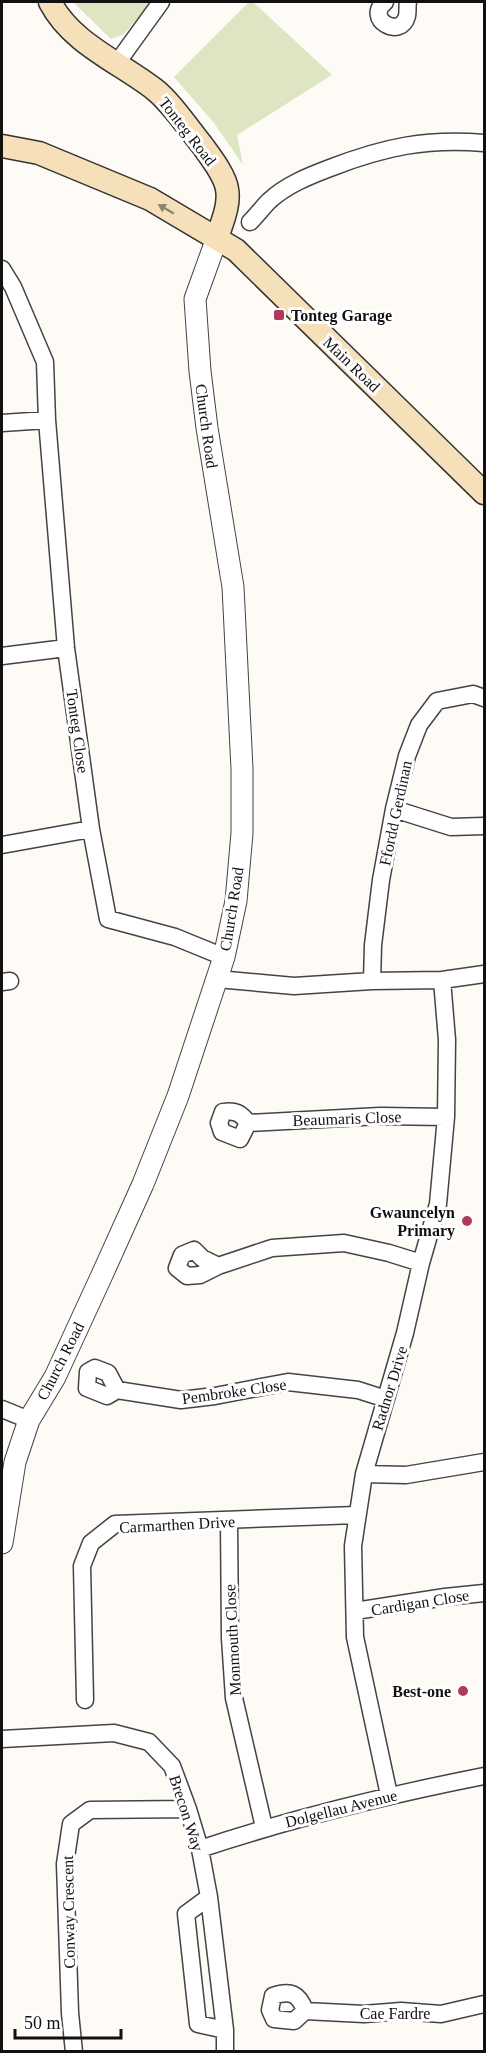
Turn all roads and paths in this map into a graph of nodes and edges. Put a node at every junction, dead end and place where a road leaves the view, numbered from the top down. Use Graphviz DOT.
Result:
graph roads {
  1 [pos="50,2"];
  2 [pos="161,2"];
  3 [pos="385,2"];
  4 [pos="408,2"];
  5 [pos="117,63"];
  6 [pos="484,143"];
  7 [pos="2,146"];
  8 [pos="250,222"];
  9 [pos="217,238"];
  10 [pos="2,269"];
  11 [pos="47,420"];
  12 [pos="2,423"];
  13 [pos="484,493"];
  14 [pos="66,648"];
  15 [pos="2,656"];
  16 [pos="484,698"];
  17 [pos="394,809"];
  18 [pos="484,826"];
  19 [pos="91,829"];
  20 [pos="2,845"];
  21 [pos="224,957"];
  22 [pos="484,974"];
  23 [pos="217,979"];
  24 [pos="442,980"];
  25 [pos="372,981"];
  26 [pos="446,1118"];
  27 [pos="248,1123"];
  28 [pos="421,1263"];
  29 [pos="218,1266"];
  30 [pos="117,1390"];
  31 [pos="386,1399"];
  32 [pos="2,1408"];
  33 [pos="29,1420"];
  34 [pos="484,1462"];
  35 [pos="364,1474"];
  36 [pos="356,1515"];
  37 [pos="229,1521"];
  38 [pos="2,1543"];
  39 [pos="484,1593"];
  40 [pos="355,1611"];
  41 [pos="85,1700"];
  42 [pos="2,1739"];
  43 [pos="484,1776"];
  44 [pos="388,1795"];
  45 [pos="188,1809"];
  46 [pos="264,1827"];
  47 [pos="200,1849"];
  48 [pos="209,1897"];
  49 [pos="484,2004"];
  50 [pos="304,2011"];
  51 [pos="225,2030"];
  52 [pos="74,2052"];
  53 [pos="225,2052"];
  1 -- 5 [label="main road, Tonteg Road"];
  2 -- 5 [label="street"];
  3 -- 4 [label="street"];
  5 -- 9 [label="main road, Tonteg Road"];
  6 -- 8 [label="street"];
  9 -- 7 [label="main road, Main Road, one-way"];
  9 -- 13 [label="main road, Main Road"];
  9 -- 21 [label="street, Church Road"];
  10 -- 11 [label="street, Tonteg Close"];
  11 -- 12 [label="street"];
  11 -- 14 [label="street, Tonteg Close"];
  14 -- 15 [label="street"];
  14 -- 19 [label="street, Tonteg Close"];
  16 -- 17 [label="street, Ffordd Gerdinan"];
  17 -- 18 [label="street"];
  17 -- 25 [label="street, Ffordd Gerdinan"];
  19 -- 20 [label="street"];
  19 -- 21 [label="street, Tonteg Close"];
  21 -- 23 [label="street, Church Road"];
  22 -- 24 [label="street"];
  23 -- 25 [label="street"];
  23 -- 33 [label="street, Church Road"];
  24 -- 25 [label="street"];
  24 -- 26 [label="street, Radnor Drive"];
  26 -- 27 [label="street, Beaumaris Close"];
  26 -- 28 [label="street, Radnor Drive"];
  28 -- 29 [label="street"];
  28 -- 31 [label="street, Radnor Drive"];
  30 -- 31 [label="street, Pembroke Close"];
  31 -- 35 [label="street, Radnor Drive"];
  32 -- 33 [label="street"];
  33 -- 38 [label="street, Church Road"];
  34 -- 35 [label="street"];
  35 -- 36 [label="street, Radnor Drive"];
  36 -- 37 [label="street, Carmarthen Drive"];
  36 -- 40 [label="street, Radnor Drive"];
  37 -- 41 [label="street, Carmarthen Drive"];
  37 -- 46 [label="street, Monmouth Close"];
  39 -- 40 [label="street, Cardigan Close"];
  40 -- 44 [label="street, Radnor Drive"];
  42 -- 45 [label="street, Brecon Way"];
  43 -- 44 [label="street, Dolgellau Avenue"];
  44 -- 46 [label="street, Dolgellau Avenue"];
  45 -- 47 [label="street, Brecon Way"];
  45 -- 52 [label="street, Conway Crescent"];
  46 -- 47 [label="street, Dolgellau Avenue"];
  47 -- 48 [label="street, Brecon Way"];
  48 -- 51 [label="street, Brecon Way"];
  48 -- 51 [label="street"];
  49 -- 50 [label="street, Cae Fardre"];
  51 -- 53 [label="street, Brecon Way"];
}
